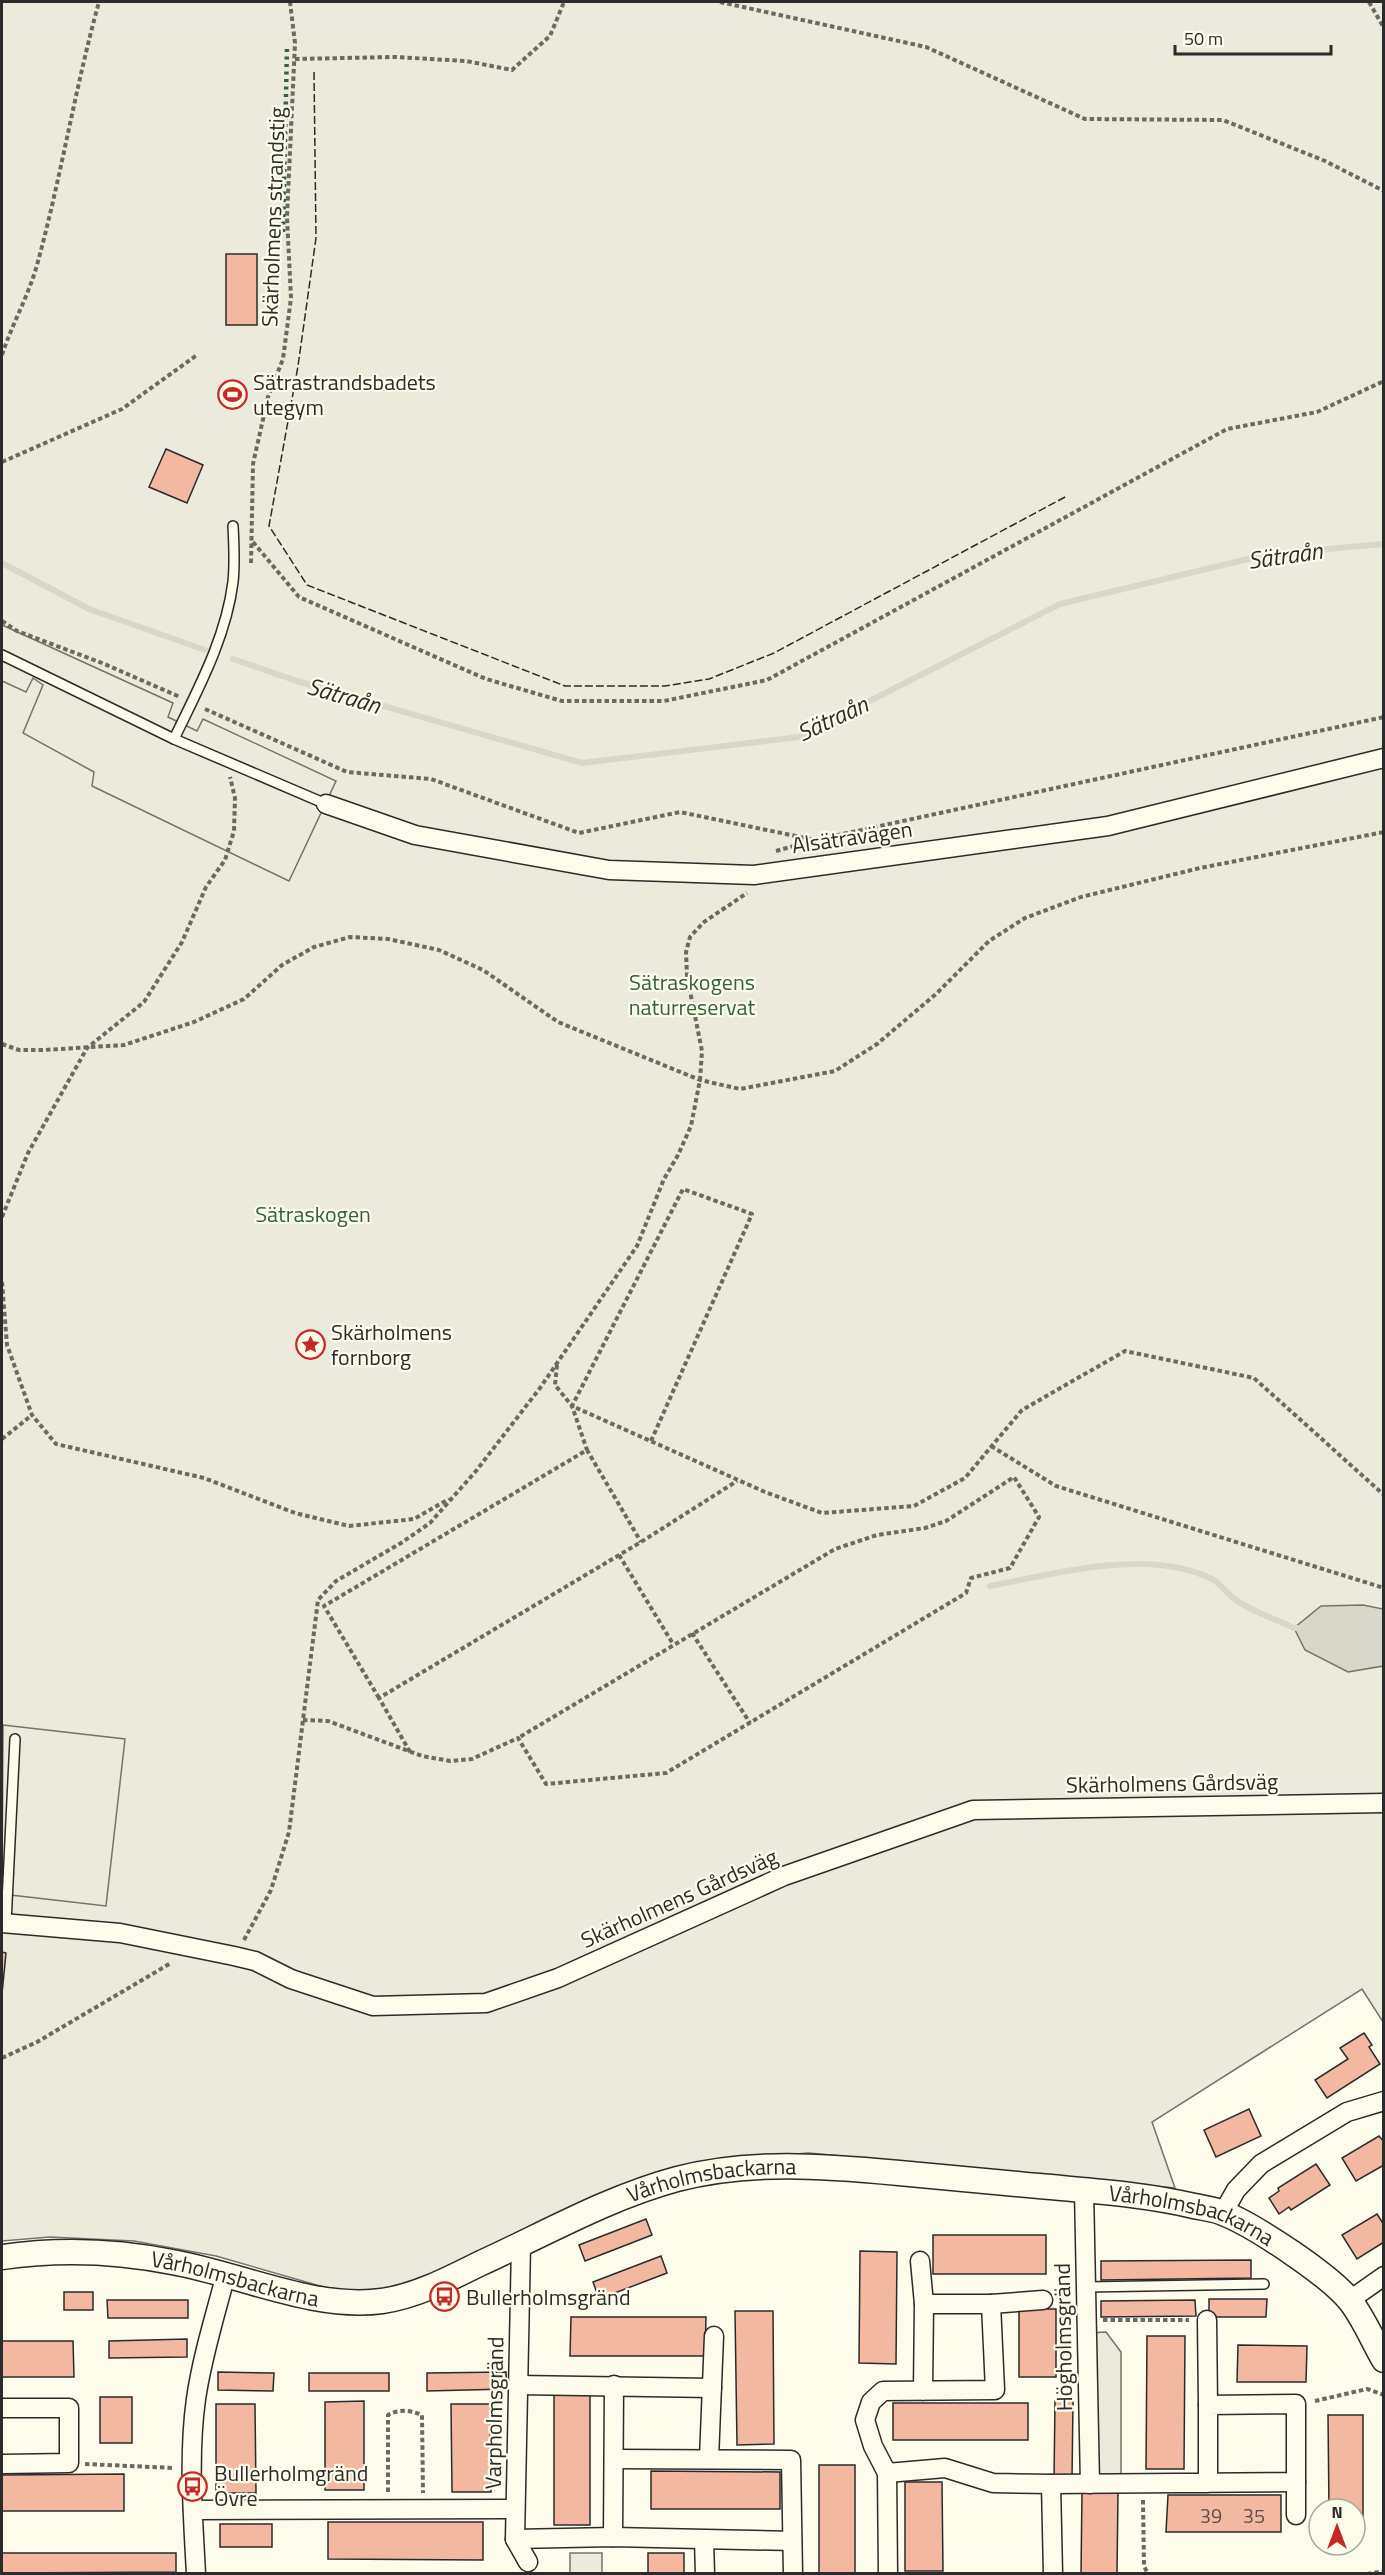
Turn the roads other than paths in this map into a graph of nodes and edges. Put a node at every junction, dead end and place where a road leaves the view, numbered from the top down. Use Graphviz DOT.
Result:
graph roads {
  1 [pos="233,526"];
  2 [pos="2,655"];
  3 [pos="174,739"];
  4 [pos="1383,759"];
  5 [pos="326,804"];
  6 [pos="15,1739"];
  7 [pos="1383,1803"];
  8 [pos="4,1923"];
  9 [pos="1383,2101"];
  10 [pos="1084,2190"];
  11 [pos="1223,2213"];
  12 [pos="522,2245"];
  13 [pos="2,2257"];
  14 [pos="920,2261"];
  15 [pos="226,2274"];
  16 [pos="1383,2276"];
  17 [pos="1264,2284"];
  18 [pos="1086,2287"];
  19 [pos="1043,2300"];
  20 [pos="1350,2300"];
  21 [pos="924,2304"];
  22 [pos="991,2304"];
  23 [pos="1207,2320"];
  24 [pos="714,2336"];
  25 [pos="1383,2360"];
  26 [pos="518,2385"];
  27 [pos="614,2385"];
  28 [pos="712,2388"];
  29 [pos="923,2391"];
  30 [pos="1208,2405"];
  31 [pos="2,2408"];
  32 [pos="614,2459"];
  33 [pos="709,2459"];
  34 [pos="2,2464"];
  35 [pos="887,2472"];
  36 [pos="1296,2482"];
  37 [pos="1208,2483"];
  38 [pos="1051,2484"];
  39 [pos="1090,2484"];
  40 [pos="515,2509"];
  41 [pos="193,2510"];
  42 [pos="1296,2516"];
  43 [pos="613,2537"];
  44 [pos="515,2539"];
  45 [pos="704,2540"];
  46 [pos="792,2541"];
  47 [pos="528,2562"];
  48 [pos="196,2574"];
  49 [pos="705,2574"];
  50 [pos="793,2574"];
  51 [pos="888,2574"];
  52 [pos="1053,2574"];
  1 -- 3 [label="lane"];
  2 -- 3 [label="lane"];
  3 -- 5 [label="lane"];
  4 -- 5 [label="street, Alsätravägen"];
  6 -- 8 [label="lane"];
  7 -- 8 [label="street, Skärholmens Gårdsväg"];
  9 -- 11 [label="street"];
  10 -- 11 [label="street, Vårholmsbackarna"];
  10 -- 12 [label="street, Vårholmsbackarna"];
  10 -- 18 [label="street, Högholmsgränd"];
  11 -- 20 [label="street, Vårholmsbackarna"];
  12 -- 15 [label="street, Vårholmsbackarna"];
  12 -- 26 [label="street, Varpholmsgränd"];
  13 -- 15 [label="street, Vårholmsbackarna"];
  14 -- 21 [label="street"];
  15 -- 41 [label="street"];
  16 -- 20 [label="street"];
  17 -- 18 [label="lane"];
  18 -- 39 [label="street, Högholmsgränd"];
  19 -- 22 [label="street"];
  20 -- 25 [label="street, Vårholmsbackarna"];
  21 -- 22 [label="street"];
  21 -- 29 [label="street"];
  22 -- 29 [label="street"];
  23 -- 30 [label="street"];
  24 -- 28 [label="street"];
  26 -- 27 [label="street"];
  26 -- 40 [label="street, Varpholmsgränd"];
  27 -- 28 [label="street"];
  27 -- 32 [label="street"];
  28 -- 33 [label="street"];
  29 -- 35 [label="street"];
  30 -- 36 [label="street"];
  30 -- 37 [label="street"];
  31 -- 34 [label="street"];
  32 -- 33 [label="street"];
  32 -- 43 [label="street"];
  33 -- 46 [label="street"];
  35 -- 38 [label="street"];
  35 -- 51 [label="street"];
  36 -- 37 [label="street"];
  36 -- 42 [label="street"];
  37 -- 39 [label="street"];
  38 -- 39 [label="street"];
  38 -- 52 [label="street"];
  40 -- 41 [label="street, Varpholmsgränd"];
  40 -- 44 [label="street, Varpholmsgränd"];
  41 -- 48 [label="street"];
  43 -- 44 [label="street"];
  43 -- 45 [label="street"];
  44 -- 47 [label="street, Varpholmsgränd"];
  45 -- 46 [label="street"];
  45 -- 49 [label="street"];
  46 -- 50 [label="street"];
}
